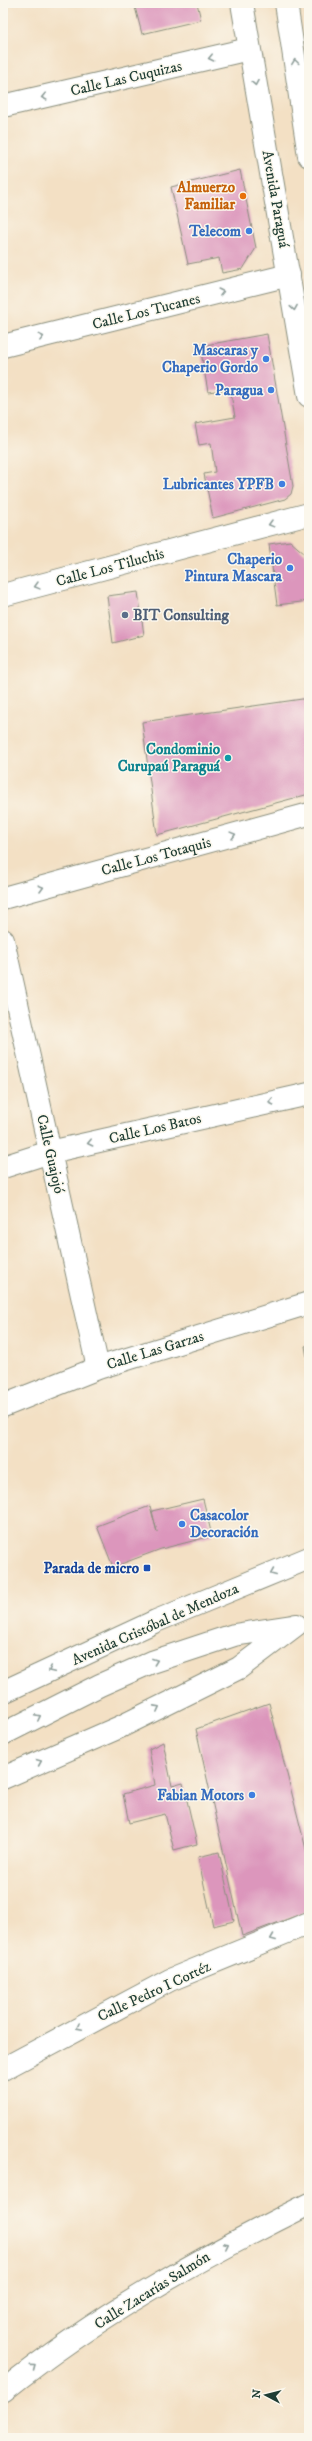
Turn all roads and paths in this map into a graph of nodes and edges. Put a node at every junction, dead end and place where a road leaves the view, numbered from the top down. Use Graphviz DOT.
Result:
graph roads {
  1 [pos="242,3"];
  2 [pos="286,3"];
  3 [pos="249,49"];
  4 [pos="3,106"];
  5 [pos="309,156"];
  6 [pos="289,275"];
  7 [pos="3,346"];
  8 [pos="309,396"];
  9 [pos="309,514"];
  10 [pos="3,595"];
  11 [pos="309,814"];
  12 [pos="3,898"];
  13 [pos="3,940"];
  14 [pos="309,1094"];
  15 [pos="50,1152"];
  16 [pos="3,1167"];
  17 [pos="309,1303"];
  18 [pos="98,1368"];
  19 [pos="3,1406"];
  20 [pos="309,1558"];
  21 [pos="303,1624"];
  22 [pos="3,1692"];
  23 [pos="3,1734"];
  24 [pos="3,1778"];
  25 [pos="309,1923"];
  26 [pos="3,2069"];
  27 [pos="309,2204"];
  28 [pos="3,2391"];
  1 -- 3 [label="street, Avenida Paraguá"];
  5 -- 2 [label="street, one-way"];
  3 -- 4 [label="street, Calle Las Cuquizas, one-way"];
  3 -- 6 [label="street, Avenida Paraguá, one-way"];
  7 -- 6 [label="street, Calle Los Tucanes, one-way"];
  6 -- 8 [label="street, Avenida Paraguá, one-way"];
  9 -- 10 [label="street, Calle Los Tiluchis, one-way"];
  12 -- 11 [label="street, Calle Los Totaquis, one-way"];
  13 -- 15 [label="street, Calle Guajojó"];
  14 -- 15 [label="street, Calle Los Batos, one-way"];
  15 -- 16 [label="street, Calle Los Batos"];
  15 -- 18 [label="street, Calle Guajojó"];
  17 -- 18 [label="street, Calle Las Garzas"];
  18 -- 19 [label="street, Calle Las Garzas"];
  20 -- 22 [label="street, Avenida Cristóbal de Mendoza, one-way"];
  23 -- 21 [label="street, one-way"];
  24 -- 21 [label="street, one-way"];
  25 -- 26 [label="street, Calle Pedro I Cortéz, one-way"];
  28 -- 27 [label="street, Calle Zacarías Salmón, one-way"];
}
